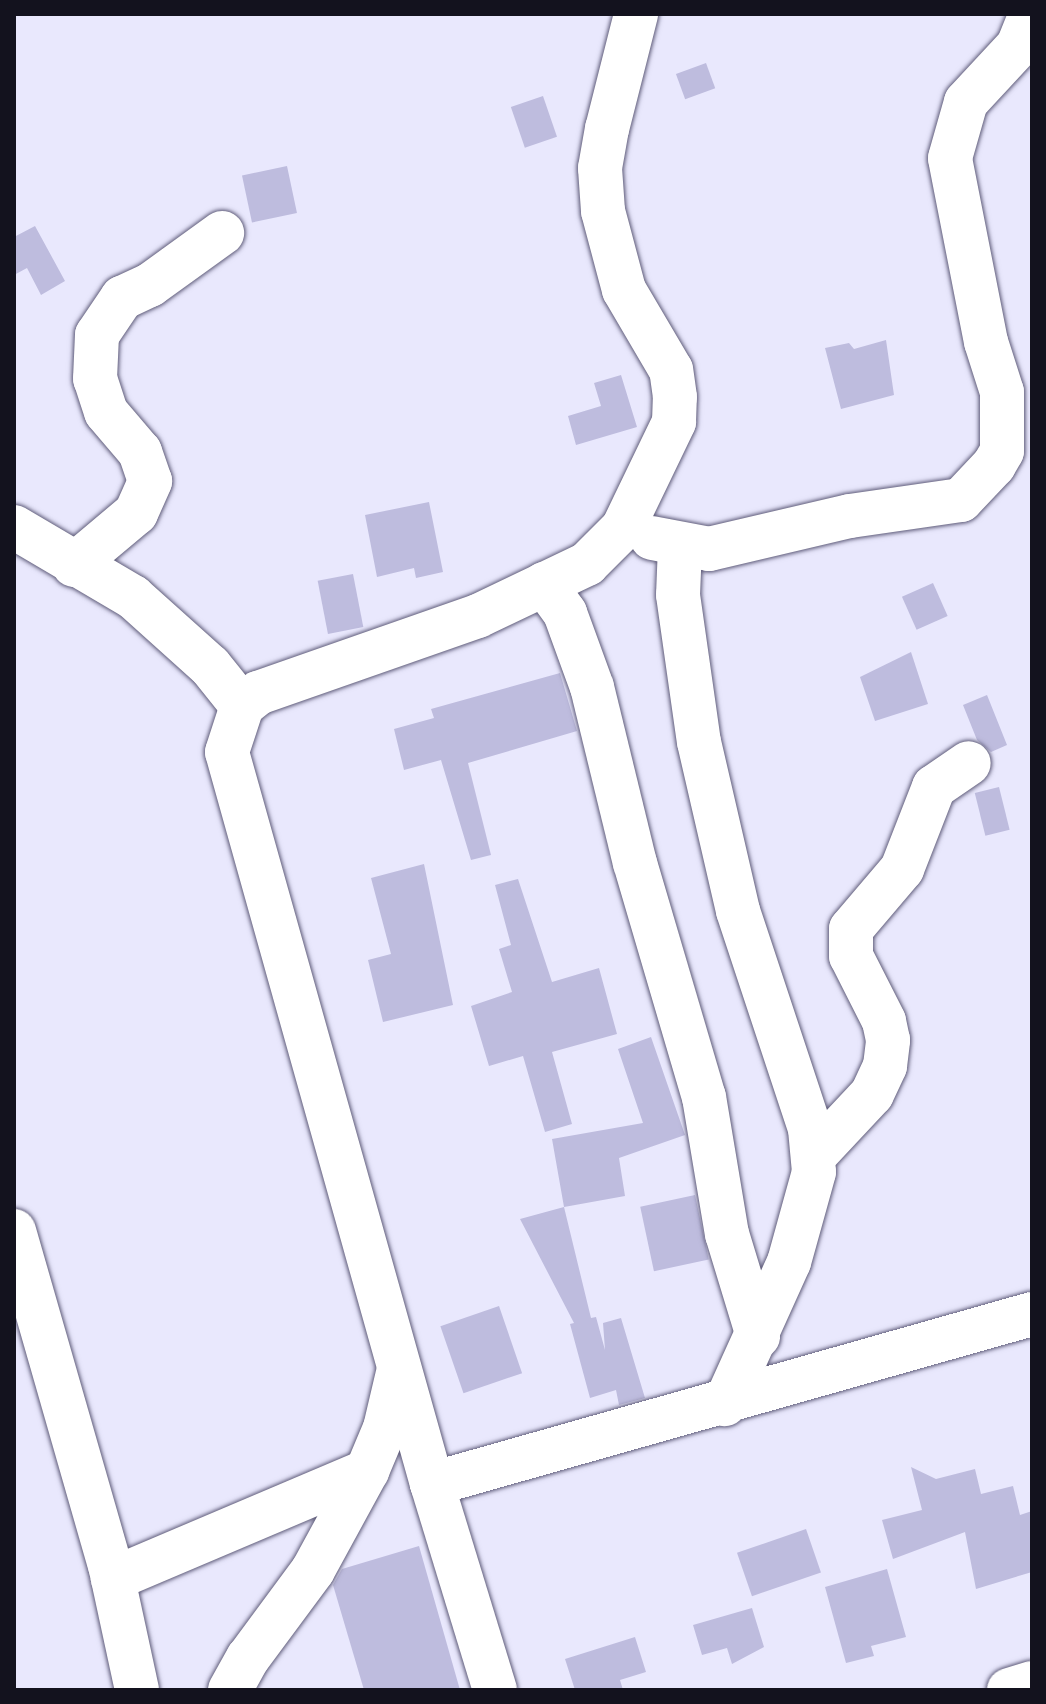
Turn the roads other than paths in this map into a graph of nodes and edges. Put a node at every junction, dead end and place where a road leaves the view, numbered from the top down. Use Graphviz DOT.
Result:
graph roads {
  1 [pos="636,14"];
  2 [pos="1031,14"];
  3 [pos="222,233"];
  4 [pos="14,527"];
  5 [pos="623,528"];
  6 [pos="680,546"];
  7 [pos="74,565"];
  8 [pos="544,584"];
  9 [pos="242,706"];
  10 [pos="969,763"];
  11 [pos="813,1157"];
  12 [pos="14,1231"];
  13 [pos="1032,1314"];
  14 [pos="758,1336"];
  15 [pos="400,1366"];
  16 [pos="725,1404"];
  17 [pos="367,1471"];
  18 [pos="432,1484"];
  19 [pos="113,1579"];
  20 [pos="1032,1683"];
  21 [pos="137,1690"];
  22 [pos="230,1690"];
  23 [pos="495,1690"];
  24 [pos="1009,1690"];
  1 -- 5 [label="street"];
  2 -- 6 [label="street"];
  3 -- 7 [label="street"];
  4 -- 7 [label="street"];
  5 -- 6 [label="street"];
  5 -- 8 [label="street"];
  6 -- 11 [label="street"];
  7 -- 9 [label="street"];
  8 -- 9 [label="street"];
  8 -- 14 [label="street"];
  9 -- 15 [label="street"];
  10 -- 11 [label="street"];
  11 -- 14 [label="street"];
  12 -- 19 [label="street"];
  13 -- 16 [label="street"];
  14 -- 16 [label="street"];
  15 -- 17 [label="street"];
  15 -- 18 [label="street"];
  16 -- 18 [label="street"];
  17 -- 19 [label="street"];
  17 -- 22 [label="street"];
  18 -- 23 [label="street"];
  19 -- 21 [label="street"];
  20 -- 24 [label="street"];
}
